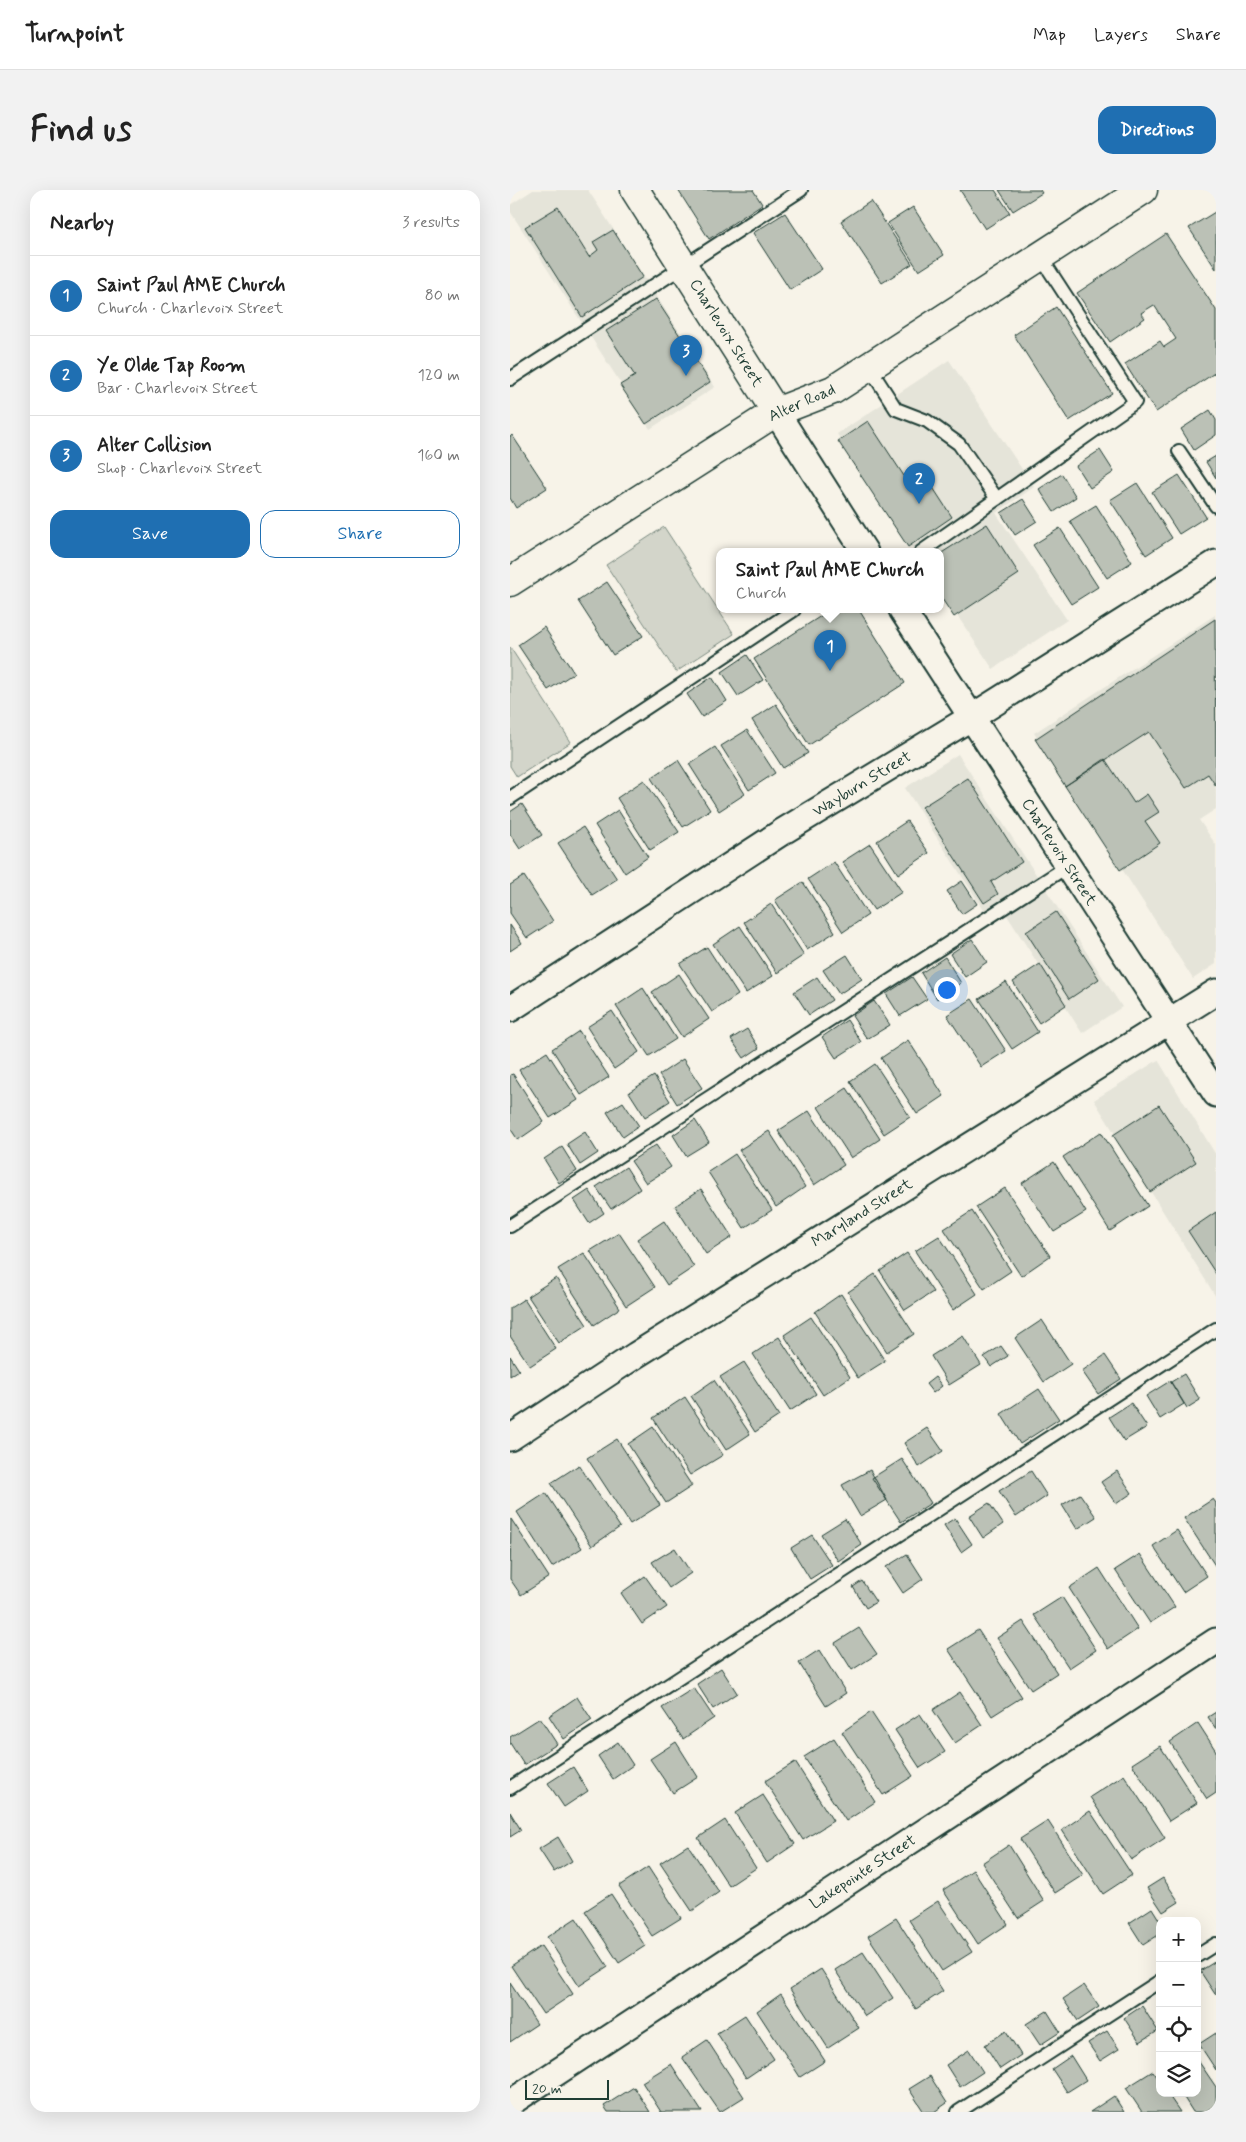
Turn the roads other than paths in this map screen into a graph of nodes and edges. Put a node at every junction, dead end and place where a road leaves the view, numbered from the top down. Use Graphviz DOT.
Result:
graph roads {
  1 [pos="635,190"];
  2 [pos="801,190"];
  3 [pos="1142,190"];
  4 [pos="1040,256"];
  5 [pos="683,266"];
  6 [pos="869,367"];
  7 [pos="510,379"];
  8 [pos="776,412"];
  9 [pos="1179,451"];
  10 [pos="997,498"];
  11 [pos="1216,506"];
  12 [pos="863,548"];
  13 [pos="927,548"];
  14 [pos="1216,563"];
  15 [pos="510,582"];
  16 [pos="789,613"];
  17 [pos="904,613"];
  18 [pos="972,717"];
  19 [pos="510,798"];
  20 [pos="1068,866"];
  21 [pos="1216,992"];
  22 [pos="510,1010"];
  23 [pos="1169,1022"];
  24 [pos="1216,1094"];
  25 [pos="510,1226"];
  26 [pos="1216,1329"];
  27 [pos="510,1438"];
  28 [pos="1216,1641"];
  29 [pos="510,1788"];
  30 [pos="1216,1944"];
  31 [pos="1201,1953"];
  32 [pos="1156,1984"];
  33 [pos="510,2103"];
  34 [pos="958,2112"];
  1 -- 5 [label="street, Charlevoix Street"];
  2 -- 5 [label="lane"];
  3 -- 4 [label="street, Alter Road"];
  4 -- 6 [label="street, Alter Road"];
  4 -- 10 [label="lane"];
  5 -- 7 [label="lane"];
  5 -- 8 [label="street, Charlevoix Street"];
  6 -- 8 [label="street, Alter Road"];
  6 -- 10 [label="lane"];
  8 -- 12 [label="street, Charlevoix Street"];
  8 -- 15 [label="street, Alter Road"];
  9 -- 11 [label="lane"];
  10 -- 13 [label="lane"];
  14 -- 18 [label="street, Wayburn Street"];
  16 -- 19 [label="lane"];
  17 -- 18 [label="street, Charlevoix Street"];
  18 -- 20 [label="street, Charlevoix Street"];
  18 -- 22 [label="street, Wayburn Street"];
  20 -- 23 [label="street, Charlevoix Street"];
  20 -- 25 [label="lane"];
  21 -- 23 [label="street, Maryland Street"];
  23 -- 24 [label="street, Charlevoix Street"];
  23 -- 27 [label="street, Maryland Street"];
  26 -- 29 [label="lane"];
  28 -- 33 [label="street, Lakepointe Street"];
  30 -- 31 [label="lane"];
  32 -- 34 [label="lane"];
}
